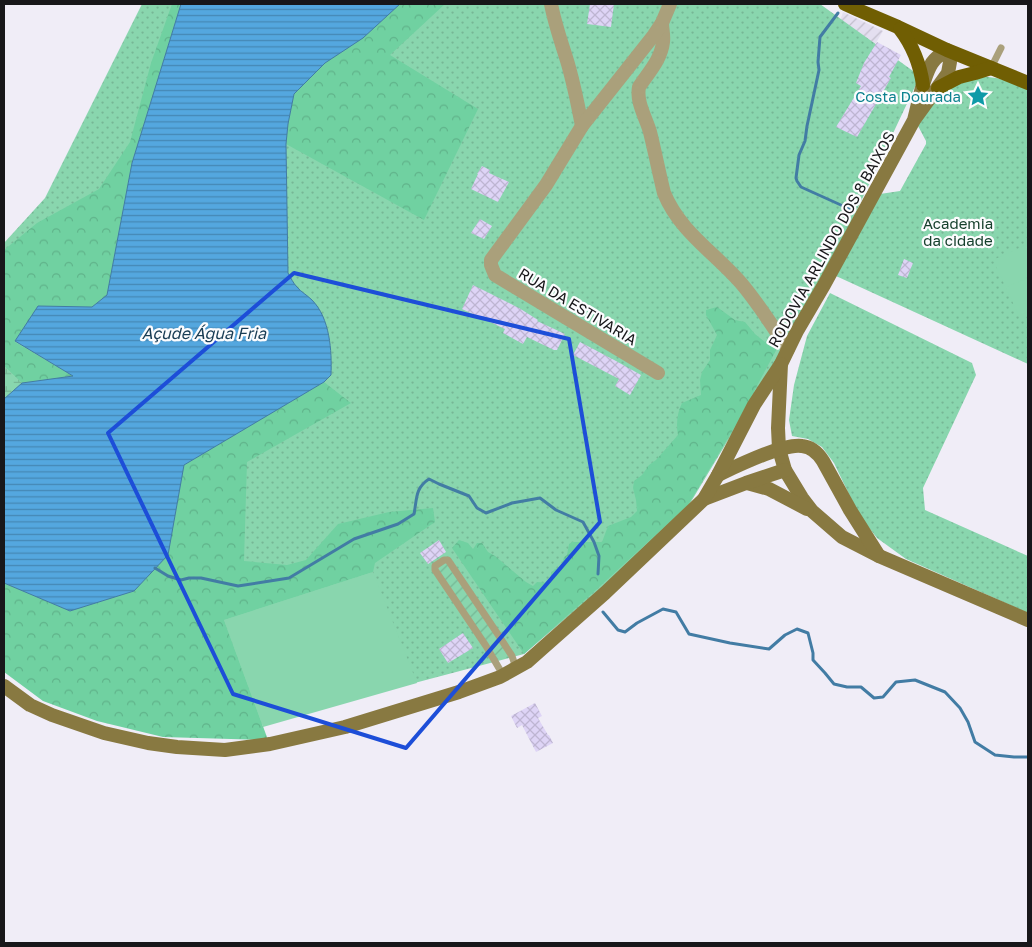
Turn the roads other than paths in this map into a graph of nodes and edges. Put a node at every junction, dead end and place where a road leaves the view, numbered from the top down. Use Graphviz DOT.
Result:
graph roads {
  1 [pos="551,4"];
  2 [pos="670,4"];
  3 [pos="846,4"];
  4 [pos="662,23"];
  5 [pos="898,27"];
  6 [pos="1001,48"];
  7 [pos="947,50"];
  8 [pos="990,68"];
  9 [pos="1028,83"];
  10 [pos="923,85"];
  11 [pos="938,88"];
  12 [pos="914,120"];
  13 [pos="582,126"];
  14 [pos="788,349"];
  15 [pos="781,364"];
  16 [pos="658,373"];
  17 [pos="779,449"];
  18 [pos="785,470"];
  19 [pos="718,474"];
  20 [pos="746,483"];
  21 [pos="704,500"];
  22 [pos="812,511"];
  23 [pos="879,556"];
  24 [pos="1028,620"];
  25 [pos="516,668"];
  26 [pos="503,675"];
  27 [pos="4,686"];
  1 -- 13 [label="street"];
  2 -- 4 [label="street"];
  3 -- 5 [label="main road"];
  4 -- 13 [label="street"];
  4 -- 14 [label="street"];
  5 -- 7 [label="main road"];
  5 -- 10 [label="main road"];
  6 -- 8 [label="lane"];
  7 -- 8 [label="main road"];
  7 -- 10 [label="main road, RODOVIA ARLINDO DOS 8 BAIXOS"];
  7 -- 11 [label="main road, RODOVIA ARLINDO DOS 8 BAIXOS"];
  8 -- 9 [label="main road"];
  8 -- 11 [label="main road"];
  10 -- 12 [label="main road, RODOVIA ARLINDO DOS 8 BAIXOS"];
  11 -- 12 [label="main road, RODOVIA ARLINDO DOS 8 BAIXOS"];
  12 -- 14 [label="main road, RODOVIA ARLINDO DOS 8 BAIXOS"];
  13 -- 16 [label="street, RUA DA ESTIVARIA"];
  14 -- 15 [label="main road, RODOVIA ARLINDO DOS 8 BAIXOS"];
  15 -- 17 [label="main road, RODOVIA ARLINDO DOS 8 BAIXOS"];
  15 -- 19 [label="main road"];
  17 -- 18 [label="main road, RODOVIA ARLINDO DOS 8 BAIXOS"];
  17 -- 19 [label="main road"];
  17 -- 23 [label="main road"];
  18 -- 20 [label="main road"];
  18 -- 22 [label="main road, RODOVIA ARLINDO DOS 8 BAIXOS"];
  19 -- 21 [label="main road"];
  20 -- 21 [label="main road"];
  20 -- 22 [label="main road"];
  21 -- 25 [label="main road"];
  22 -- 23 [label="main road, RODOVIA ARLINDO DOS 8 BAIXOS"];
  23 -- 24 [label="main road, RODOVIA ARLINDO DOS 8 BAIXOS"];
  25 -- 26 [label="main road"];
  25 -- 26 [label="lane"];
  26 -- 27 [label="main road"];
}
